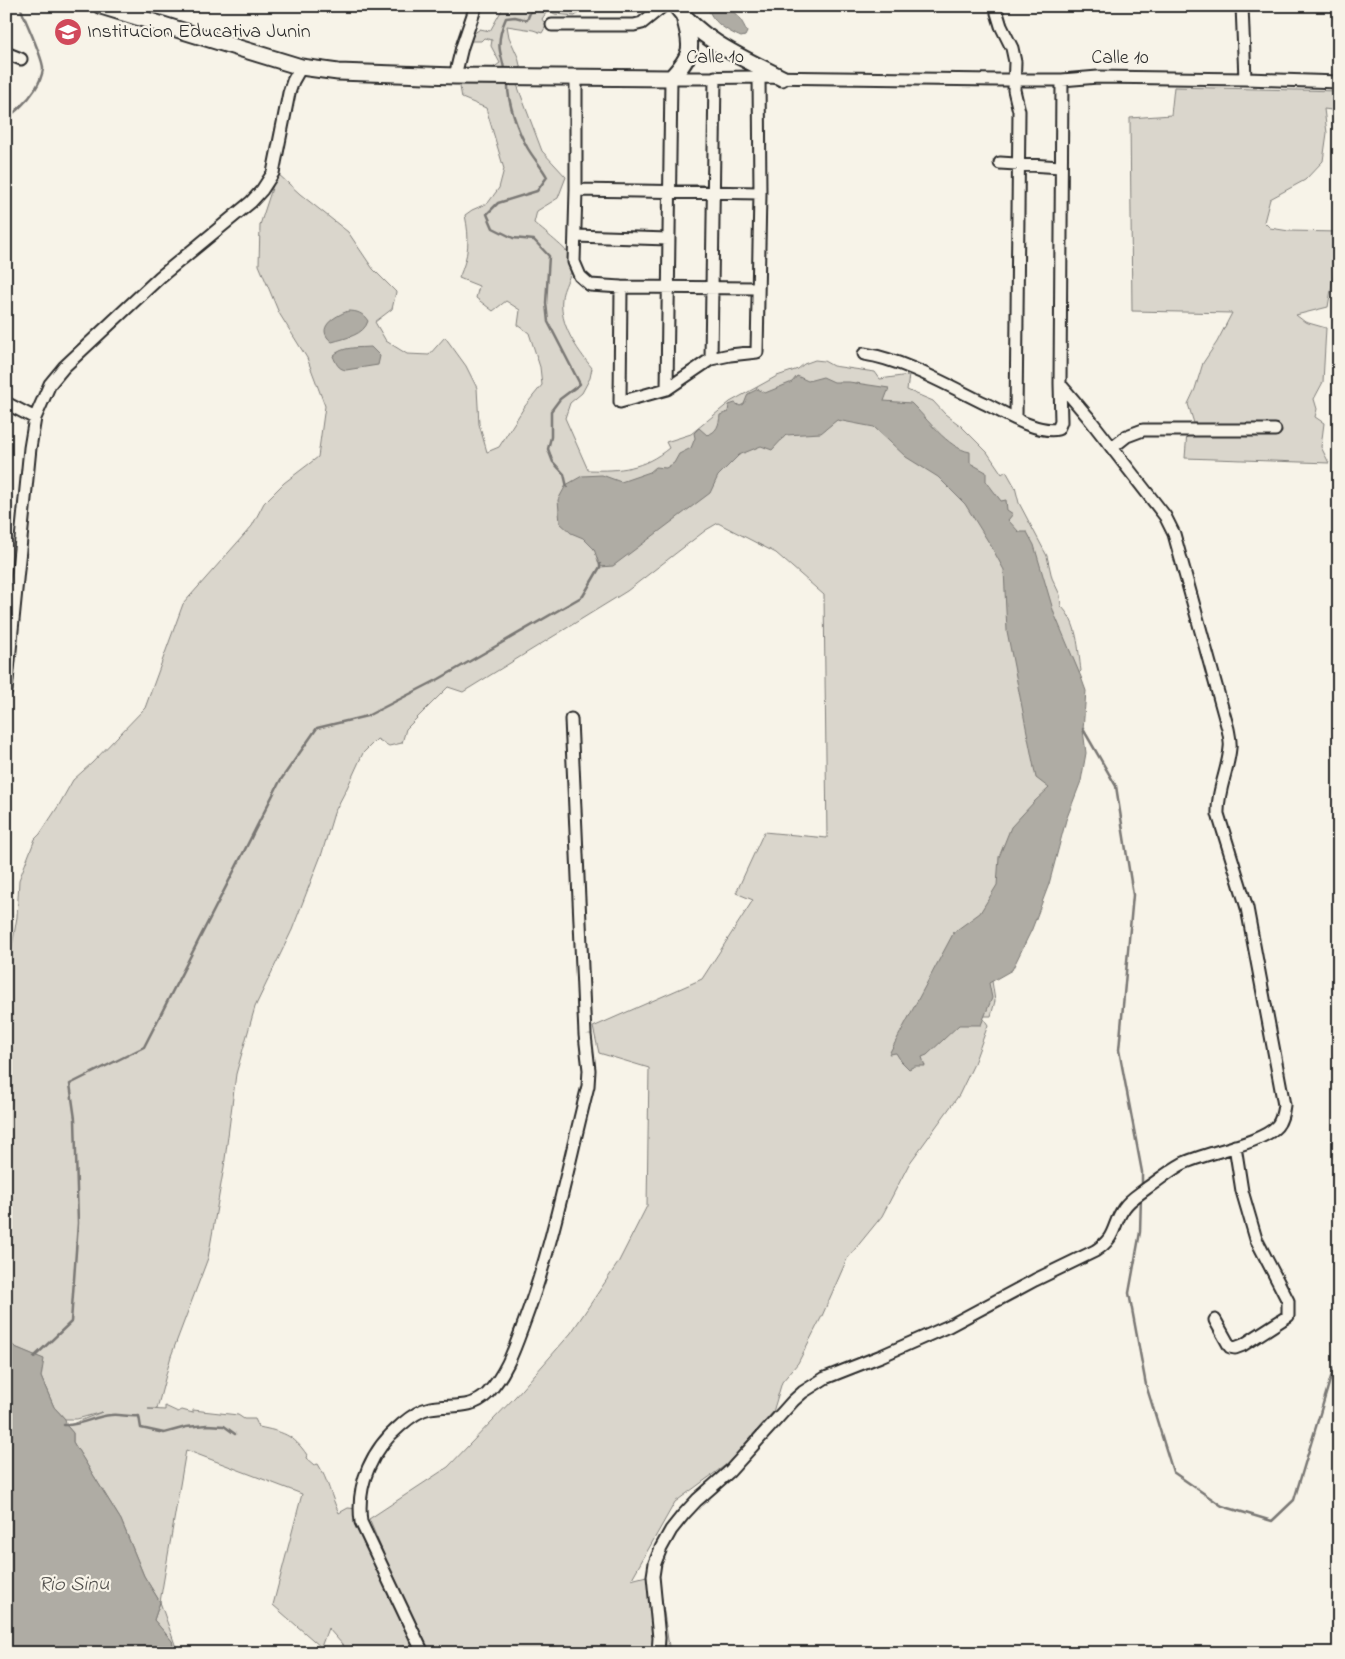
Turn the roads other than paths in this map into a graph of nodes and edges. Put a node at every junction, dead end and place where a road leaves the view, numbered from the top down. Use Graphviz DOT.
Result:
graph roads {
  1 [pos="101,6"];
  2 [pos="476,6"];
  3 [pos="663,6"];
  4 [pos="1242,6"];
  5 [pos="680,11"];
  6 [pos="997,13"];
  7 [pos="552,26"];
  8 [pos="6,53"];
  9 [pos="22,59"];
  10 [pos="301,68"];
  11 [pos="455,76"];
  12 [pos="715,77"];
  13 [pos="759,77"];
  14 [pos="576,78"];
  15 [pos="671,78"];
  16 [pos="782,78"];
  17 [pos="1015,79"];
  18 [pos="1244,79"];
  19 [pos="1062,80"];
  20 [pos="1339,82"];
  21 [pos="1000,163"];
  22 [pos="1018,164"];
  23 [pos="1061,167"];
  24 [pos="576,190"];
  25 [pos="669,192"];
  26 [pos="713,192"];
  27 [pos="760,193"];
  28 [pos="575,236"];
  29 [pos="668,239"];
  30 [pos="621,287"];
  31 [pos="668,287"];
  32 [pos="712,288"];
  33 [pos="758,288"];
  34 [pos="864,354"];
  35 [pos="711,359"];
  36 [pos="1060,384"];
  37 [pos="667,390"];
  38 [pos="6,403"];
  39 [pos="35,418"];
  40 [pos="1016,418"];
  41 [pos="1275,430"];
  42 [pos="1112,448"];
  43 [pos="10,606"];
  44 [pos="6,692"];
  45 [pos="571,718"];
  46 [pos="1234,1146"];
  47 [pos="1215,1320"];
  48 [pos="424,1653"];
  49 [pos="658,1653"];
  1 -- 10 [label="main road, Calle 10"];
  2 -- 11 [label="street"];
  3 -- 7 [label="street"];
  4 -- 18 [label="street"];
  5 -- 15 [label="main road"];
  5 -- 16 [label="main road"];
  6 -- 17 [label="street"];
  8 -- 9 [label="street"];
  10 -- 11 [label="main road, Calle 10"];
  10 -- 39 [label="street"];
  11 -- 14 [label="main road, Calle 10"];
  12 -- 13 [label="street, Calle 10"];
  12 -- 15 [label="street, Calle 10"];
  12 -- 26 [label="street"];
  13 -- 16 [label="street, Calle 10"];
  13 -- 27 [label="street"];
  14 -- 15 [label="main road, Calle 10"];
  14 -- 24 [label="street"];
  15 -- 25 [label="street"];
  16 -- 17 [label="street, Calle 10"];
  17 -- 19 [label="street, Calle 10"];
  17 -- 22 [label="street"];
  18 -- 19 [label="street, Calle 10"];
  18 -- 20 [label="street, Calle 10"];
  19 -- 23 [label="street"];
  21 -- 22 [label="street"];
  22 -- 23 [label="street"];
  22 -- 40 [label="street"];
  23 -- 36 [label="street"];
  24 -- 25 [label="street"];
  24 -- 28 [label="street"];
  25 -- 26 [label="street"];
  25 -- 29 [label="street"];
  26 -- 27 [label="street"];
  26 -- 32 [label="street"];
  27 -- 33 [label="street"];
  28 -- 29 [label="street"];
  28 -- 30 [label="street"];
  29 -- 31 [label="street"];
  30 -- 31 [label="street"];
  30 -- 37 [label="street"];
  31 -- 32 [label="street"];
  31 -- 37 [label="street"];
  32 -- 33 [label="street"];
  32 -- 35 [label="street"];
  33 -- 35 [label="street"];
  34 -- 40 [label="street"];
  35 -- 37 [label="street"];
  36 -- 40 [label="street"];
  36 -- 42 [label="street"];
  38 -- 39 [label="street"];
  39 -- 43 [label="street"];
  41 -- 42 [label="street"];
  42 -- 46 [label="street"];
  43 -- 44 [label="street"];
  45 -- 48 [label="street"];
  46 -- 47 [label="street"];
  46 -- 49 [label="street"];
}
